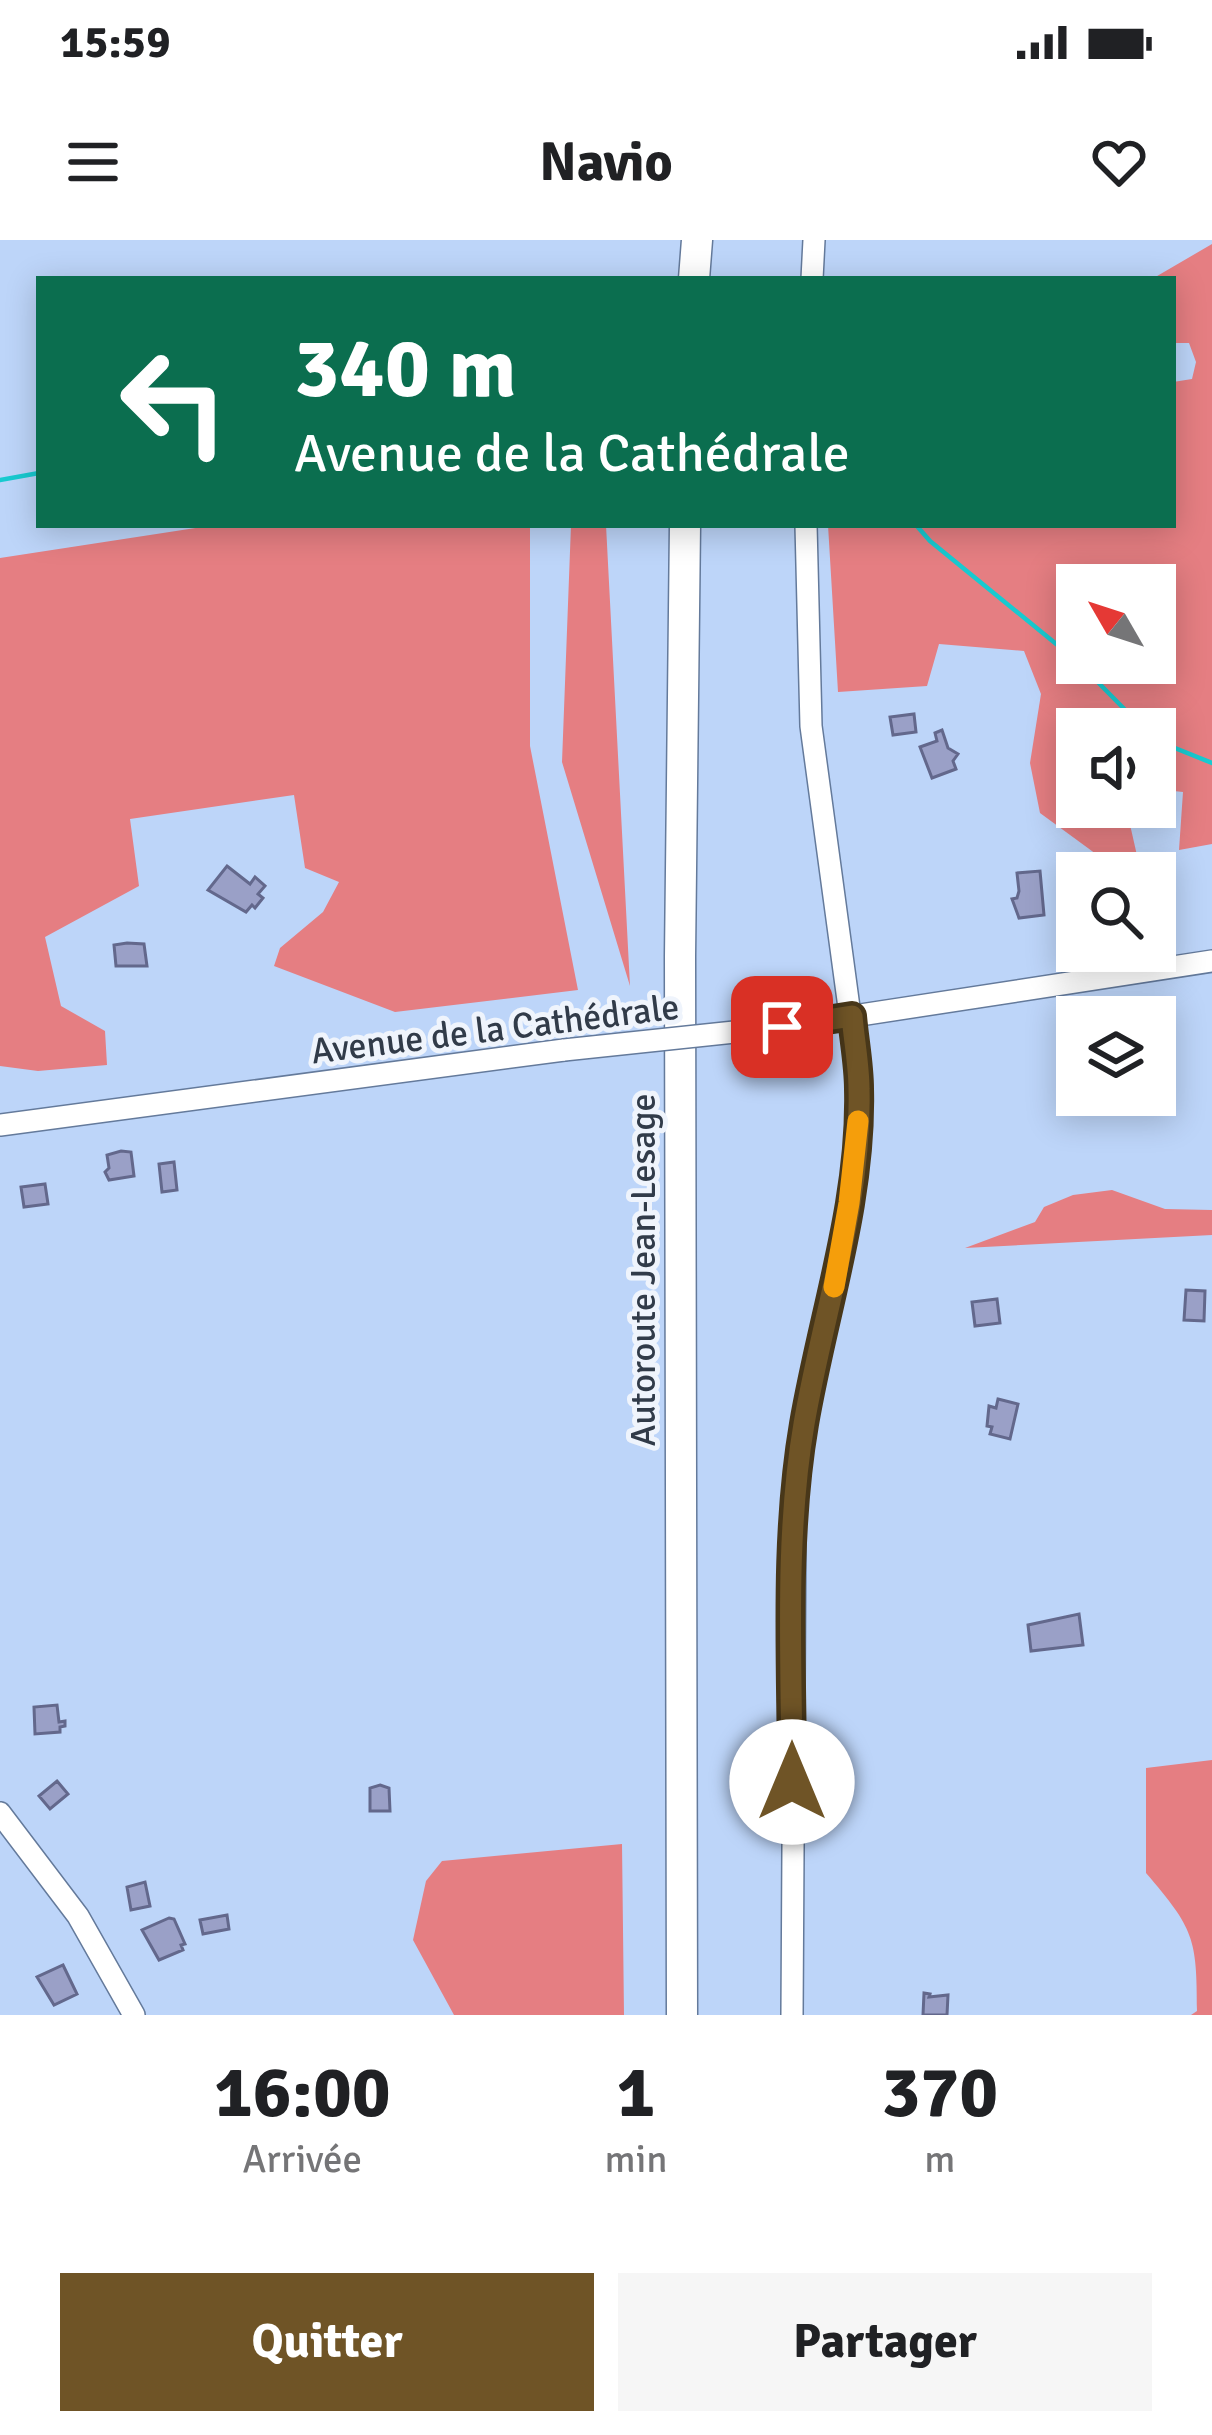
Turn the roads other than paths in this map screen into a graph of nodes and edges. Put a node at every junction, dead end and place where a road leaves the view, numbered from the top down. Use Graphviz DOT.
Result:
graph roads {
  1 [pos="697,240"];
  2 [pos="814,240"];
  3 [pos="694,276"];
  4 [pos="812,276"];
  5 [pos="685,528"];
  6 [pos="806,528"];
  7 [pos="1212,962"];
  8 [pos="852,1016"];
  9 [pos="0,1125"];
  10 [pos="0,1813"];
  11 [pos="134,2015"];
  12 [pos="682,2015"];
  13 [pos="792,2015"];
  1 -- 3 [label="highway"];
  2 -- 4 [label="street"];
  5 -- 12 [label="highway, Autoroute Jean-Lesage"];
  6 -- 8 [label="street"];
  7 -- 8 [label="street, Avenue de la Cathédrale"];
  8 -- 9 [label="street, Avenue de la Cathédrale, bridge"];
  8 -- 13 [label="street"];
  10 -- 11 [label="street"];
}
